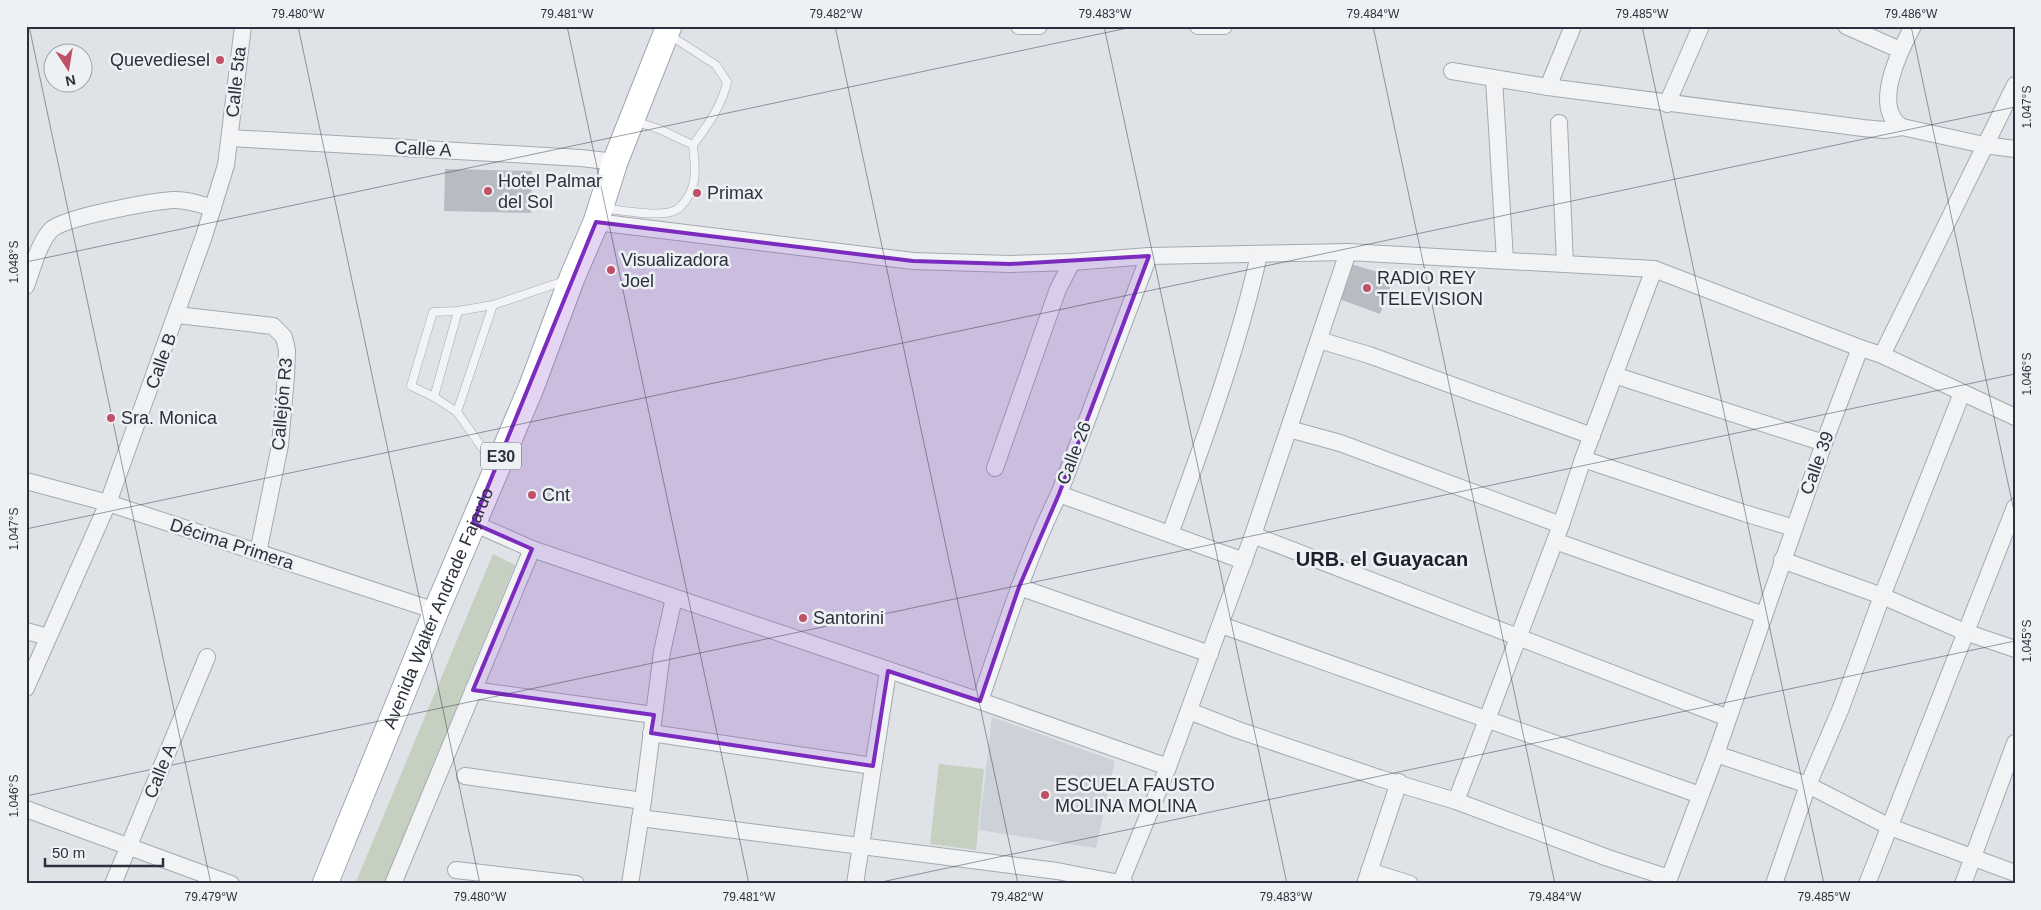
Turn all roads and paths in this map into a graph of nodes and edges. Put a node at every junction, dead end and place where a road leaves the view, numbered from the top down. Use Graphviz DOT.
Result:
graph roads {
  1 [pos="243,26"];
  2 [pos="1019,26"];
  3 [pos="1039,26"];
  4 [pos="1198,26"];
  5 [pos="1224,26"];
  6 [pos="1573,26"];
  7 [pos="1701,26"];
  8 [pos="1846,26"];
  9 [pos="1914,26"];
  10 [pos="668,30"];
  11 [pos="1900,50"];
  12 [pos="1452,71"];
  13 [pos="1494,78"];
  14 [pos="2015,84"];
  15 [pos="1548,87"];
  16 [pos="1668,104"];
  17 [pos="632,120"];
  18 [pos="1559,123"];
  19 [pos="1902,127"];
  20 [pos="230,138"];
  21 [pos="693,145"];
  22 [pos="1984,145"];
  23 [pos="2015,149"];
  24 [pos="615,162"];
  25 [pos="213,208"];
  26 [pos="598,215"];
  27 [pos="1348,252"];
  28 [pos="1259,255"];
  29 [pos="1149,256"];
  30 [pos="1504,260"];
  31 [pos="1072,262"];
  32 [pos="1565,264"];
  33 [pos="1654,269"];
  34 [pos="572,278"];
  35 [pos="26,286"];
  36 [pos="493,305"];
  37 [pos="458,311"];
  38 [pos="177,315"];
  39 [pos="1319,340"];
  40 [pos="1860,348"];
  41 [pos="1882,354"];
  42 [pos="1614,375"];
  43 [pos="1962,393"];
  44 [pos="434,397"];
  45 [pos="457,412"];
  46 [pos="2015,417"];
  47 [pos="1289,429"];
  48 [pos="1592,436"];
  49 [pos="1824,443"];
  50 [pos="1583,458"];
  51 [pos="496,467"];
  52 [pos="995,468"];
  53 [pos="26,481"];
  54 [pos="1059,494"];
  55 [pos="108,503"];
  56 [pos="2015,507"];
  57 [pos="473,523"];
  58 [pos="1561,525"];
  59 [pos="1794,528"];
  60 [pos="1170,534"];
  61 [pos="1253,535"];
  62 [pos="1555,541"];
  63 [pos="532,549"];
  64 [pos="258,553"];
  65 [pos="1782,560"];
  66 [pos="1244,561"];
  67 [pos="1019,587"];
  68 [pos="1882,596"];
  69 [pos="674,598"];
  70 [pos="436,611"];
  71 [pos="1764,615"];
  72 [pos="1221,624"];
  73 [pos="26,631"];
  74 [pos="1965,632"];
  75 [pos="48,637"];
  76 [pos="1519,637"];
  77 [pos="2015,649"];
  78 [pos="1210,654"];
  79 [pos="207,657"];
  80 [pos="888,671"];
  81 [pos="26,688"];
  82 [pos="473,690"];
  83 [pos="980,701"];
  84 [pos="1189,710"];
  85 [pos="654,716"];
  86 [pos="1488,718"];
  87 [pos="1728,718"];
  88 [pos="651,733"];
  89 [pos="2015,743"];
  90 [pos="1716,754"];
  91 [pos="873,766"];
  92 [pos="1168,767"];
  93 [pos="465,776"];
  94 [pos="1399,782"];
  95 [pos="1808,785"];
  96 [pos="1700,795"];
  97 [pos="643,800"];
  98 [pos="1456,801"];
  99 [pos="26,809"];
  100 [pos="640,818"];
  101 [pos="1890,827"];
  102 [pos="129,846"];
  103 [pos="860,846"];
  104 [pos="1972,857"];
  105 [pos="456,870"];
  106 [pos="2015,873"];
  107 [pos="1367,877"];
  108 [pos="1668,881"];
  109 [pos="1122,883"];
  110 [pos="113,884"];
  111 [pos="231,884"];
  112 [pos="325,884"];
  113 [pos="394,884"];
  114 [pos="576,884"];
  115 [pos="630,884"];
  116 [pos="855,884"];
  117 [pos="1410,884"];
  118 [pos="1774,884"];
  119 [pos="1867,884"];
  120 [pos="1963,884"];
  1 -- 20 [label="street, Calle 5ta"];
  2 -- 3 [label="street"];
  4 -- 5 [label="street"];
  6 -- 15 [label="street"];
  7 -- 16 [label="street"];
  8 -- 11 [label="street"];
  9 -- 11 [label="street"];
  10 -- 17 [label="main road, Avenida Walter Andrade Fajardo / E30"];
  10 -- 21 [label="lane"];
  11 -- 19 [label="street"];
  12 -- 13 [label="street"];
  13 -- 15 [label="street"];
  13 -- 30 [label="street"];
  14 -- 22 [label="street"];
  15 -- 16 [label="street"];
  16 -- 19 [label="street"];
  17 -- 21 [label="lane"];
  17 -- 24 [label="main road, Avenida Walter Andrade Fajardo / E30"];
  18 -- 32 [label="street"];
  19 -- 22 [label="street"];
  20 -- 24 [label="street, Calle A"];
  20 -- 25 [label="street, Calle B"];
  21 -- 26 [label="lane"];
  22 -- 23 [label="street"];
  22 -- 41 [label="street"];
  24 -- 26 [label="main road, Avenida Walter Andrade Fajardo / E30"];
  25 -- 35 [label="street"];
  25 -- 38 [label="street, Calle B"];
  26 -- 31 [label="street"];
  26 -- 34 [label="main road, Avenida Walter Andrade Fajardo / E30"];
  27 -- 28 [label="street"];
  27 -- 30 [label="street"];
  27 -- 39 [label="street"];
  28 -- 29 [label="street"];
  28 -- 60 [label="street"];
  29 -- 31 [label="street"];
  29 -- 54 [label="street, Calle 26"];
  30 -- 32 [label="street"];
  31 -- 52 [label="street"];
  32 -- 33 [label="street"];
  33 -- 40 [label="street"];
  33 -- 42 [label="street"];
  34 -- 36 [label="lane"];
  34 -- 51 [label="main road, Avenida Walter Andrade Fajardo / E30"];
  36 -- 37 [label="lane"];
  36 -- 45 [label="lane"];
  37 -- 44 [label="lane"];
  37 -- 44 [label="lane"];
  38 -- 55 [label="street, Calle B"];
  38 -- 64 [label="street, Callejón R3"];
  39 -- 47 [label="street"];
  39 -- 48 [label="street"];
  40 -- 41 [label="street"];
  40 -- 49 [label="street, Calle 39"];
  41 -- 43 [label="street"];
  42 -- 48 [label="street"];
  42 -- 49 [label="street"];
  43 -- 46 [label="street"];
  43 -- 68 [label="street"];
  44 -- 45 [label="lane"];
  45 -- 51 [label="lane"];
  47 -- 58 [label="street"];
  47 -- 61 [label="street"];
  48 -- 50 [label="street"];
  49 -- 59 [label="street, Calle 39"];
  50 -- 58 [label="street"];
  50 -- 59 [label="street"];
  51 -- 57 [label="main road, Avenida Walter Andrade Fajardo / E30"];
  53 -- 55 [label="street, Décima Primera"];
  54 -- 60 [label="street, Calle 26"];
  54 -- 67 [label="street"];
  55 -- 64 [label="street, Décima Primera"];
  55 -- 75 [label="street, Calle B"];
  56 -- 74 [label="street"];
  57 -- 63 [label="street"];
  57 -- 70 [label="main road, Avenida Walter Andrade Fajardo / E30"];
  58 -- 62 [label="street"];
  59 -- 65 [label="street, Calle 39"];
  60 -- 66 [label="street, Calle 26"];
  61 -- 66 [label="street"];
  61 -- 76 [label="street"];
  62 -- 71 [label="street"];
  62 -- 76 [label="street"];
  63 -- 69 [label="street"];
  63 -- 82 [label="street"];
  64 -- 70 [label="street, Décima Primera"];
  65 -- 68 [label="street"];
  65 -- 71 [label="street, Calle 39"];
  66 -- 72 [label="street"];
  67 -- 78 [label="street"];
  67 -- 83 [label="street"];
  68 -- 74 [label="street"];
  68 -- 95 [label="street"];
  69 -- 80 [label="street"];
  69 -- 85 [label="street"];
  70 -- 112 [label="main road, Avenida Walter Andrade Fajardo / E30"];
  71 -- 87 [label="street, Calle 39"];
  72 -- 78 [label="street"];
  72 -- 86 [label="street"];
  73 -- 75 [label="street"];
  74 -- 77 [label="street"];
  74 -- 101 [label="street"];
  75 -- 81 [label="street, Calle B"];
  76 -- 86 [label="street"];
  76 -- 87 [label="street"];
  78 -- 84 [label="street"];
  79 -- 102 [label="street, Calle A"];
  80 -- 83 [label="street"];
  80 -- 91 [label="street"];
  82 -- 85 [label="street"];
  82 -- 113 [label="street"];
  83 -- 92 [label="street"];
  84 -- 92 [label="street"];
  84 -- 94 [label="street"];
  85 -- 88 [label="street"];
  86 -- 96 [label="street"];
  86 -- 98 [label="street"];
  87 -- 90 [label="street, Calle 39"];
  88 -- 91 [label="street"];
  88 -- 97 [label="street"];
  89 -- 104 [label="street"];
  90 -- 95 [label="street"];
  90 -- 96 [label="street, Calle 39"];
  91 -- 103 [label="street"];
  92 -- 109 [label="street"];
  93 -- 97 [label="street"];
  94 -- 98 [label="street"];
  94 -- 107 [label="street"];
  95 -- 101 [label="street"];
  95 -- 118 [label="street"];
  96 -- 108 [label="street, Calle 39"];
  97 -- 100 [label="street"];
  98 -- 108 [label="street"];
  99 -- 102 [label="street"];
  100 -- 103 [label="street"];
  100 -- 115 [label="street"];
  101 -- 104 [label="street"];
  101 -- 119 [label="street"];
  102 -- 110 [label="street, Calle A"];
  102 -- 111 [label="street"];
  103 -- 109 [label="street"];
  103 -- 116 [label="street"];
  104 -- 106 [label="street"];
  104 -- 120 [label="street"];
  105 -- 114 [label="street"];
  107 -- 117 [label="street"];
}
